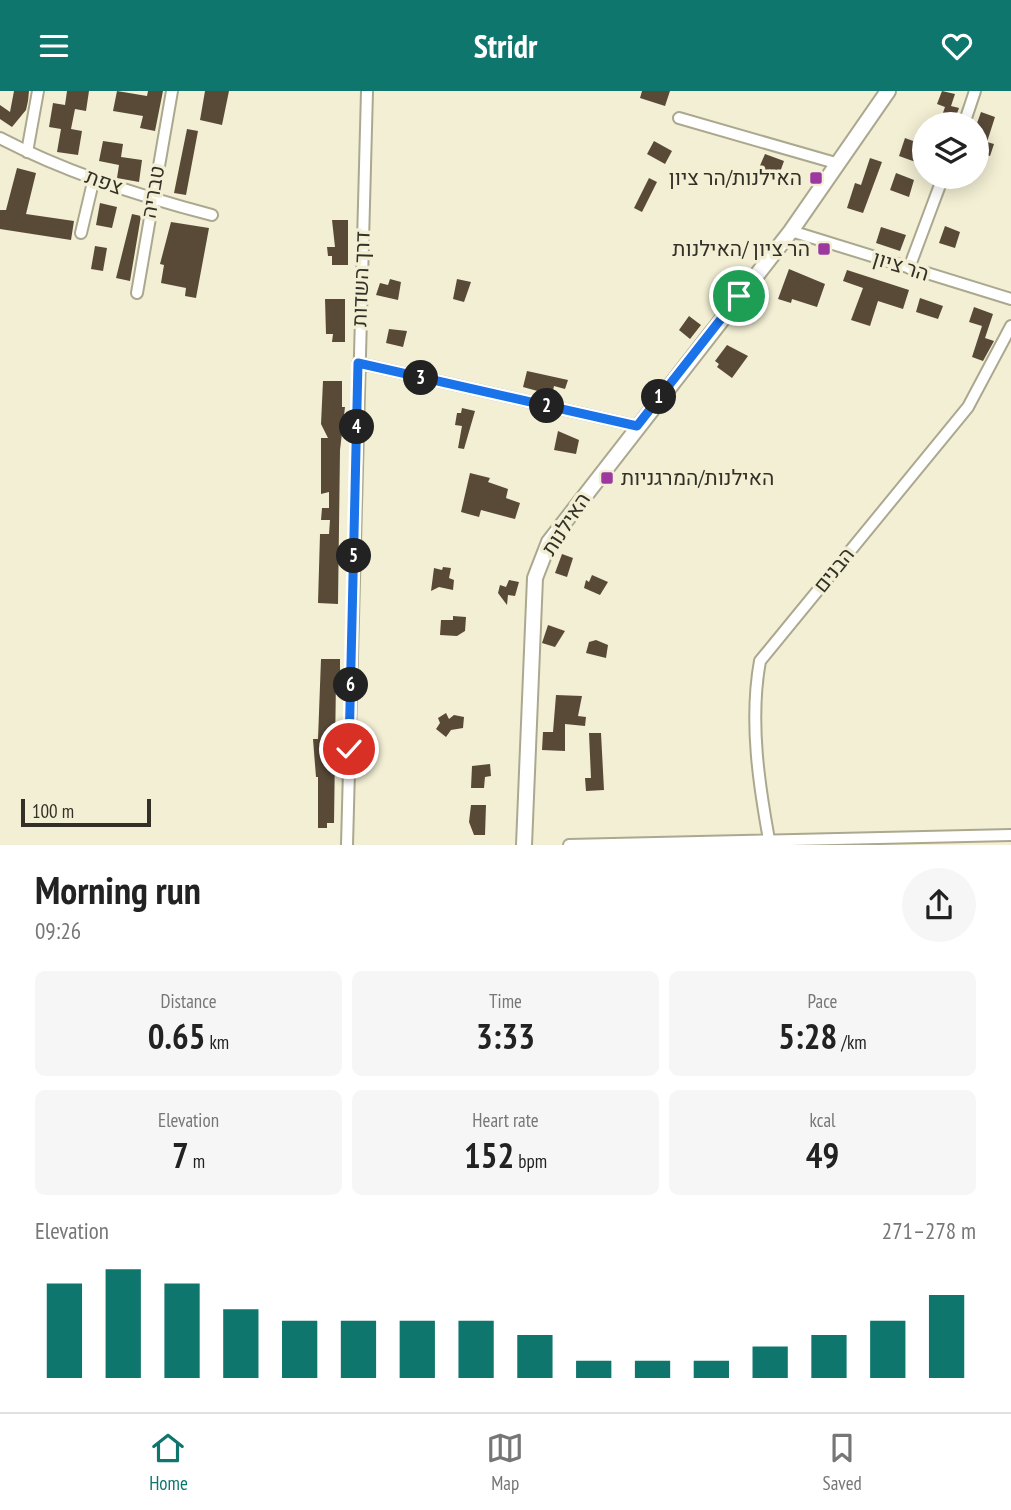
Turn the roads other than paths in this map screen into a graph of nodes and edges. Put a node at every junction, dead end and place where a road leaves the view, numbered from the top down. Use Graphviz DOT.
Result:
graph roads {
  1 [pos="38,91"];
  2 [pos="172,91"];
  3 [pos="367,91"];
  4 [pos="888,91"];
  5 [pos="972,92"];
  6 [pos="967,112"];
  7 [pos="679,118"];
  8 [pos="0,138"];
  9 [pos="27,152"];
  10 [pos="839,164"];
  11 [pos="94,178"];
  12 [pos="939,189"];
  13 [pos="151,199"];
  14 [pos="212,215"];
  15 [pos="790,231"];
  16 [pos="81,233"];
  17 [pos="909,268"];
  18 [pos="137,293"];
  19 [pos="1011,299"];
  20 [pos="1011,326"];
  21 [pos="358,363"];
  22 [pos="637,426"];
  23 [pos="1011,835"];
  24 [pos="769,842"];
  25 [pos="347,845"];
  26 [pos="524,845"];
  27 [pos="569,845"];
  1 -- 9 [label="street"];
  2 -- 13 [label="street, טבריה"];
  3 -- 21 [label="street, דרך השדות"];
  4 -- 10 [label="main road, האילנות"];
  5 -- 6 [label="street"];
  7 -- 10 [label="street"];
  8 -- 9 [label="street, צפת"];
  9 -- 11 [label="street, צפת"];
  10 -- 15 [label="main road, האילנות"];
  11 -- 13 [label="street, צפת"];
  11 -- 16 [label="street"];
  12 -- 17 [label="street"];
  13 -- 14 [label="street, צפת"];
  13 -- 18 [label="street, טבריה"];
  15 -- 17 [label="street, הר ציון"];
  15 -- 22 [label="main road, האילנות"];
  17 -- 19 [label="street, הר ציון"];
  20 -- 24 [label="street, הבנים"];
  21 -- 22 [label="street"];
  21 -- 25 [label="street, דרך השדות"];
  22 -- 26 [label="main road, האילנות"];
  23 -- 24 [label="street"];
  24 -- 27 [label="street"];
}
